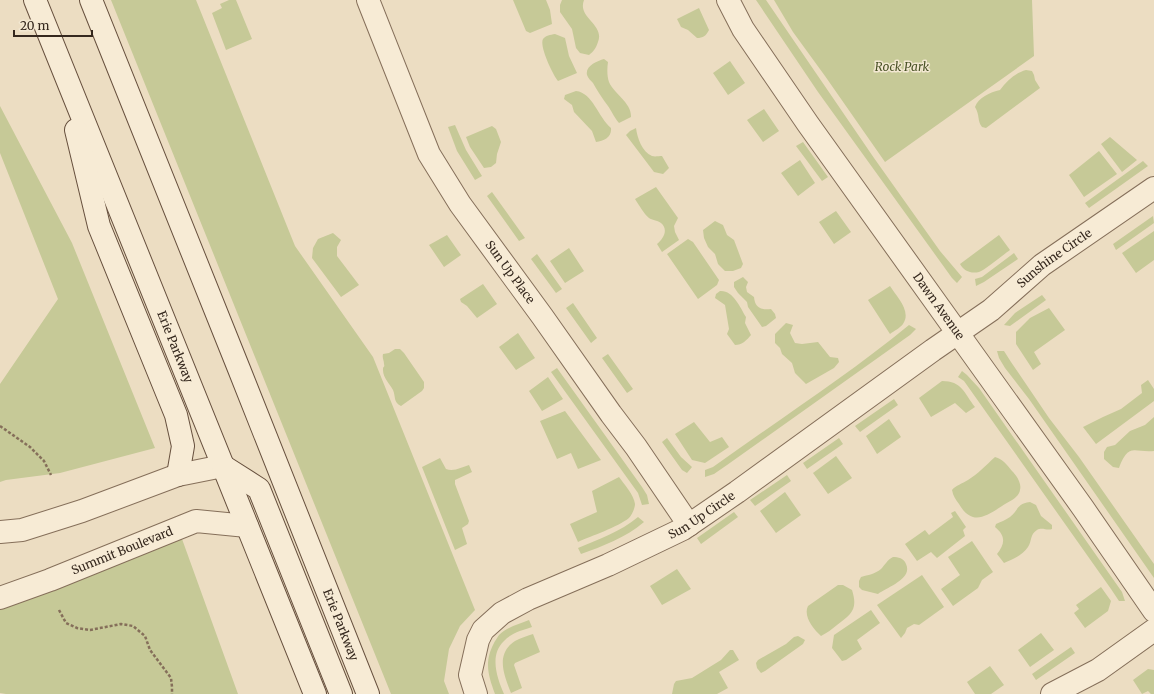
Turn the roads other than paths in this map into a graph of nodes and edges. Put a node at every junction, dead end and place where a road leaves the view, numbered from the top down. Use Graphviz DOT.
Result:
graph roads {
  1 [pos="35,0"];
  2 [pos="91,0"];
  3 [pos="368,0"];
  4 [pos="728,0"];
  5 [pos="58,55"];
  6 [pos="1154,188"];
  7 [pos="958,333"];
  8 [pos="223,466"];
  9 [pos="178,475"];
  10 [pos="689,525"];
  11 [pos="247,526"];
  12 [pos="0,532"];
  13 [pos="0,598"];
  14 [pos="1154,611"];
  15 [pos="1154,630"];
  16 [pos="315,694"];
  17 [pos="341,694"];
  18 [pos="368,694"];
  19 [pos="476,694"];
  20 [pos="1052,694"];
  1 -- 5 [label="street, Erie Parkway"];
  2 -- 18 [label="street, Erie Parkway"];
  3 -- 10 [label="street, Sun Up Place"];
  4 -- 7 [label="street, Dawn Avenue"];
  5 -- 8 [label="street, Erie Parkway"];
  5 -- 9 [label="street"];
  6 -- 7 [label="street, Sunshine Circle"];
  7 -- 10 [label="street, Sun Up Circle"];
  7 -- 14 [label="street, Dawn Avenue"];
  8 -- 9 [label="street"];
  8 -- 11 [label="street, Erie Parkway"];
  8 -- 17 [label="street"];
  9 -- 12 [label="street"];
  10 -- 19 [label="street, Sun Up Circle"];
  11 -- 13 [label="street, Summit Boulevard"];
  11 -- 16 [label="street, Erie Parkway"];
  15 -- 20 [label="street"];
}
